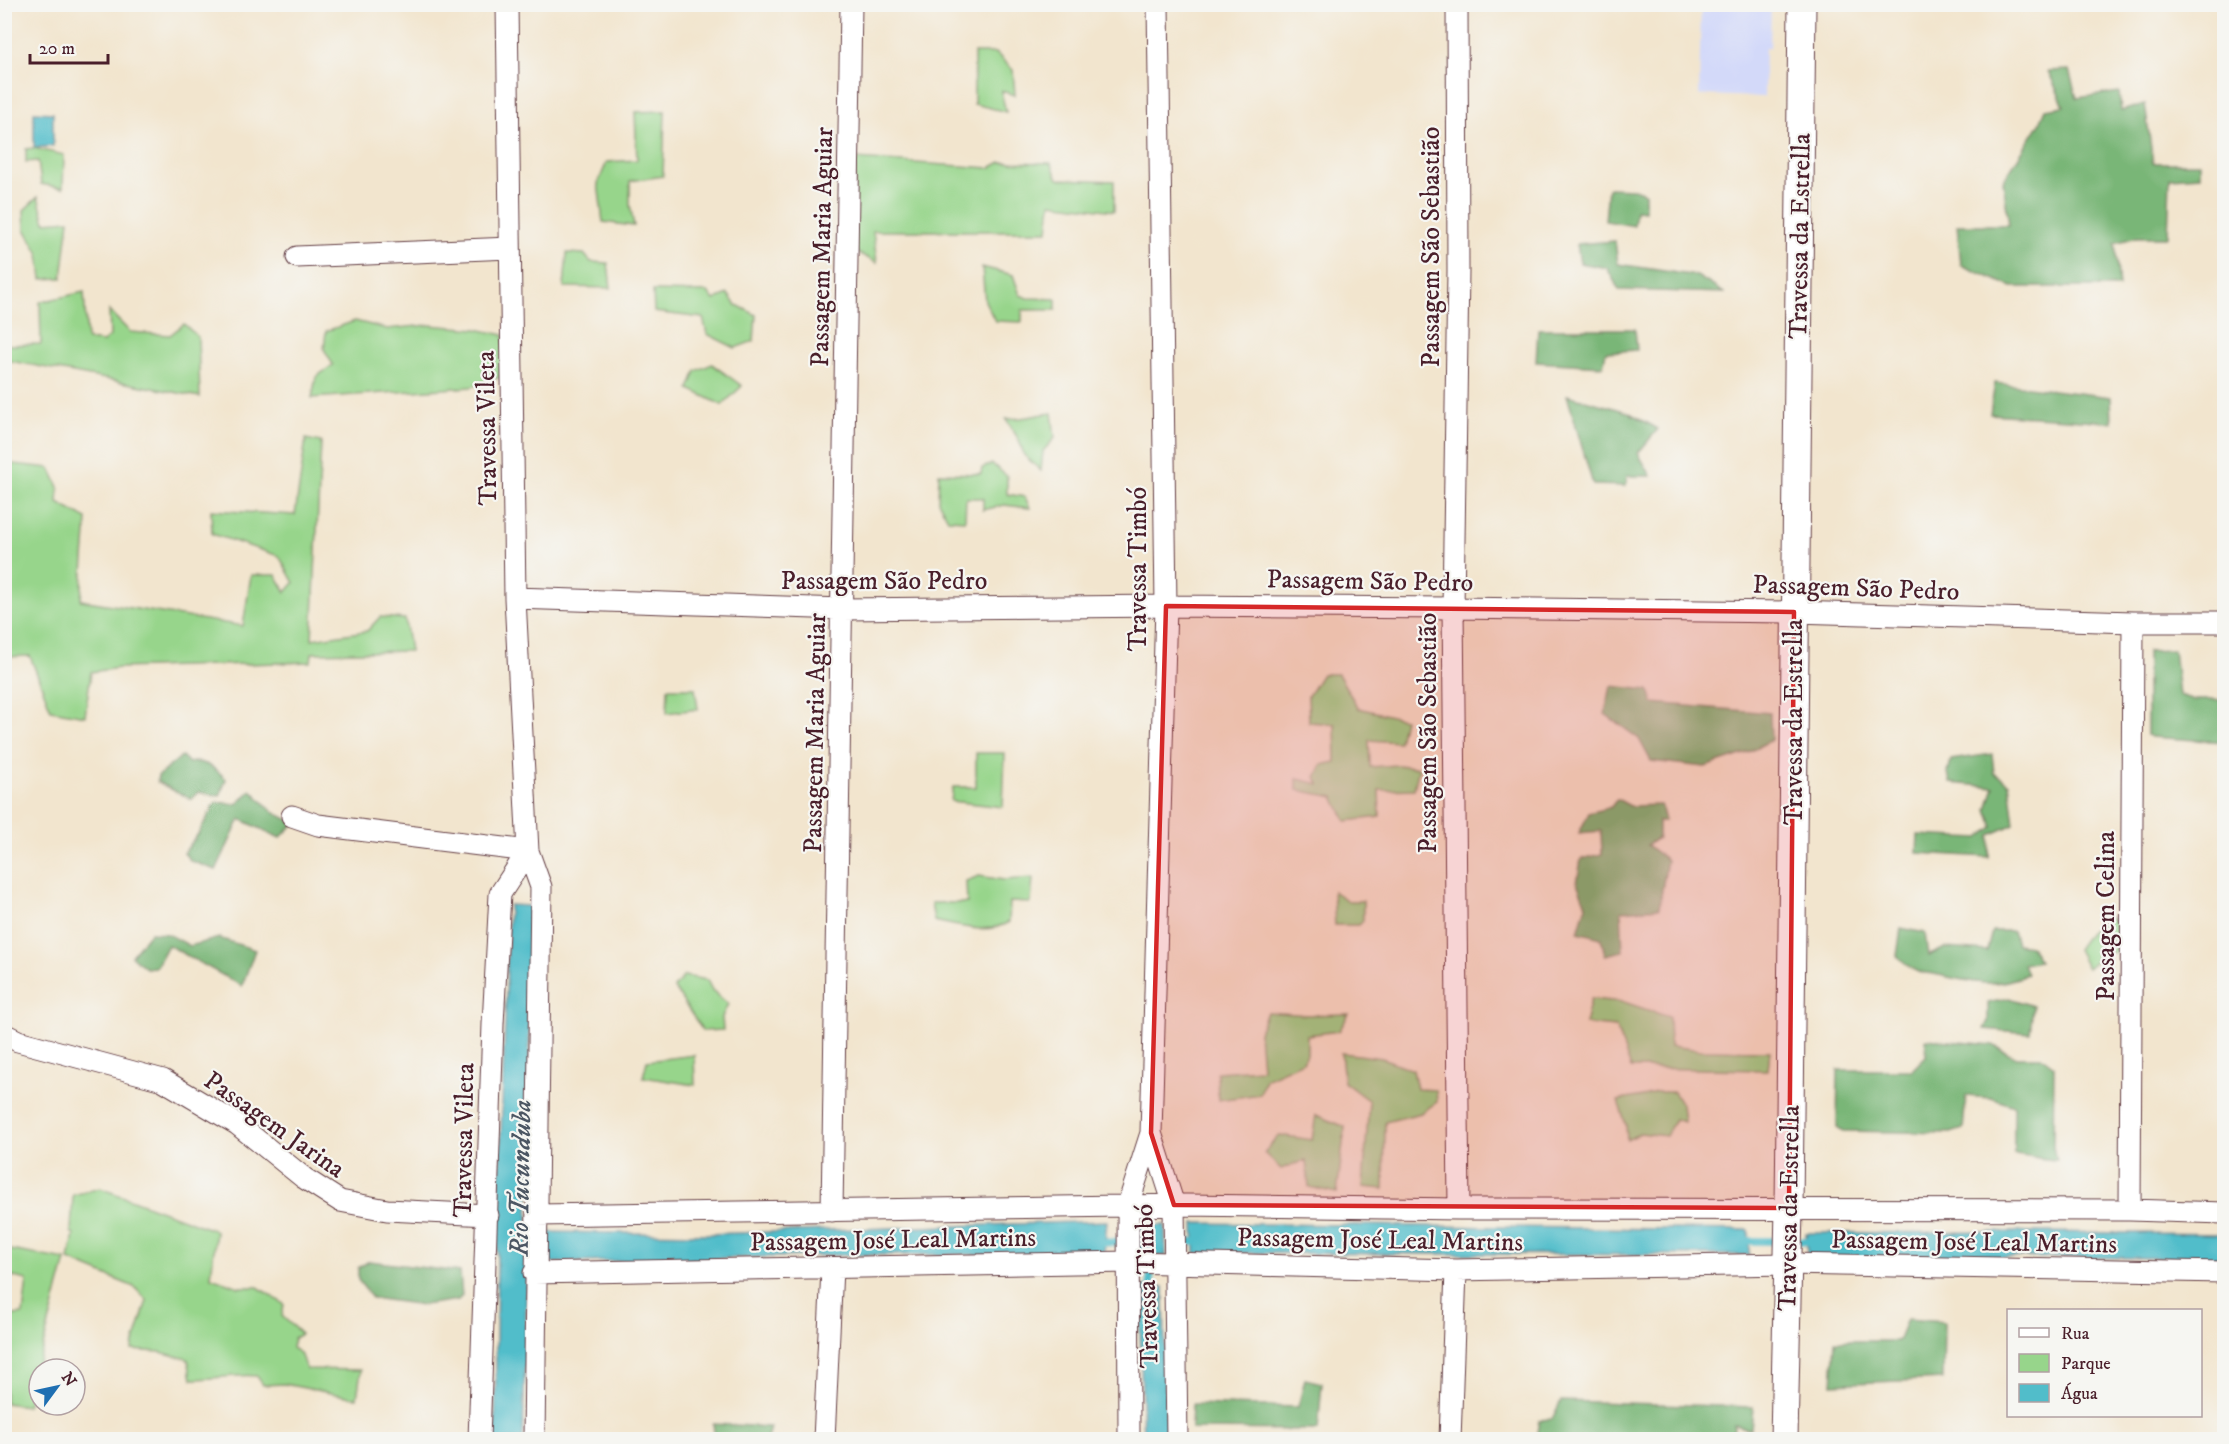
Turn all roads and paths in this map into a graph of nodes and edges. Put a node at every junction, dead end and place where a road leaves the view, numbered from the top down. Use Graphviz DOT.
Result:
graph roads {
  1 [pos="507,4"];
  2 [pos="851,4"];
  3 [pos="1158,4"];
  4 [pos="1457,4"];
  5 [pos="1802,4"];
  6 [pos="510,248"];
  7 [pos="297,257"];
  8 [pos="514,598"];
  9 [pos="1166,606"];
  10 [pos="1453,608"];
  11 [pos="843,609"];
  12 [pos="1794,612"];
  13 [pos="2133,622"];
  14 [pos="2224,622"];
  15 [pos="292,816"];
  16 [pos="528,851"];
  17 [pos="4,1034"];
  18 [pos="1151,1134"];
  19 [pos="1789,1208"];
  20 [pos="1459,1209"];
  21 [pos="2130,1210"];
  22 [pos="832,1211"];
  23 [pos="1128,1213"];
  24 [pos="2224,1213"];
  25 [pos="1174,1214"];
  26 [pos="488,1215"];
  27 [pos="537,1215"];
  28 [pos="1132,1260"];
  29 [pos="1173,1260"];
  30 [pos="1786,1263"];
  31 [pos="832,1268"];
  32 [pos="1456,1270"];
  33 [pos="2224,1272"];
  34 [pos="534,1273"];
  35 [pos="479,1440"];
  36 [pos="534,1440"];
  37 [pos="824,1440"];
  38 [pos="1129,1440"];
  39 [pos="1177,1440"];
  40 [pos="1450,1440"];
  41 [pos="1784,1440"];
  1 -- 6 [label="street, Travessa Vileta"];
  2 -- 11 [label="street, Passagem Maria Aguiar"];
  3 -- 9 [label="street, Travessa Timbó"];
  4 -- 10 [label="street, Passagem São Sebastião"];
  5 -- 12 [label="street, Travessa da Estrella"];
  6 -- 7 [label="street"];
  6 -- 8 [label="street, Travessa Vileta"];
  8 -- 11 [label="street, Passagem São Pedro"];
  8 -- 16 [label="street, Travessa Vileta"];
  9 -- 10 [label="street, Passagem São Pedro"];
  9 -- 11 [label="street, Passagem São Pedro"];
  9 -- 18 [label="street, Travessa Timbó"];
  10 -- 12 [label="street, Passagem São Pedro"];
  10 -- 20 [label="street, Passagem São Sebastião"];
  11 -- 22 [label="street, Passagem Maria Aguiar"];
  12 -- 13 [label="street, Passagem São Pedro"];
  12 -- 19 [label="street, Travessa da Estrella"];
  13 -- 14 [label="street, Passagem São Pedro"];
  13 -- 21 [label="street, Passagem Celina"];
  15 -- 16 [label="street"];
  16 -- 26 [label="street, Travessa Vileta"];
  16 -- 27 [label="street, Travessa Vileta"];
  17 -- 26 [label="street, Passagem Jarina"];
  18 -- 23 [label="street, Travessa Timbó"];
  18 -- 25 [label="street, Travessa Timbó"];
  19 -- 20 [label="street, Passagem José Leal Martins"];
  19 -- 21 [label="street, Passagem José Leal Martins"];
  19 -- 30 [label="street, Travessa da Estrella"];
  20 -- 25 [label="street, Passagem José Leal Martins"];
  21 -- 24 [label="street, Passagem José Leal Martins"];
  22 -- 23 [label="street, Passagem José Leal Martins"];
  22 -- 27 [label="street, Passagem José Leal Martins"];
  23 -- 25 [label="street, Passagem José Leal Martins"];
  23 -- 28 [label="street, Travessa Timbó"];
  25 -- 29 [label="street, Travessa Timbó"];
  26 -- 35 [label="street, Travessa Vileta"];
  27 -- 34 [label="street, Travessa Vileta"];
  28 -- 29 [label="street, Passagem José Leal Martins"];
  28 -- 31 [label="street, Passagem José Leal Martins"];
  28 -- 38 [label="street, Travessa Timbó"];
  29 -- 32 [label="street, Passagem José Leal Martins"];
  29 -- 39 [label="street, Travessa Timbó"];
  30 -- 32 [label="street, Passagem José Leal Martins"];
  30 -- 33 [label="street, Passagem José Leal Martins"];
  30 -- 41 [label="street, Travessa da Estrella"];
  31 -- 34 [label="street, Passagem José Leal Martins"];
  31 -- 37 [label="street"];
  32 -- 40 [label="street"];
  34 -- 36 [label="street, Travessa Vileta"];
}
